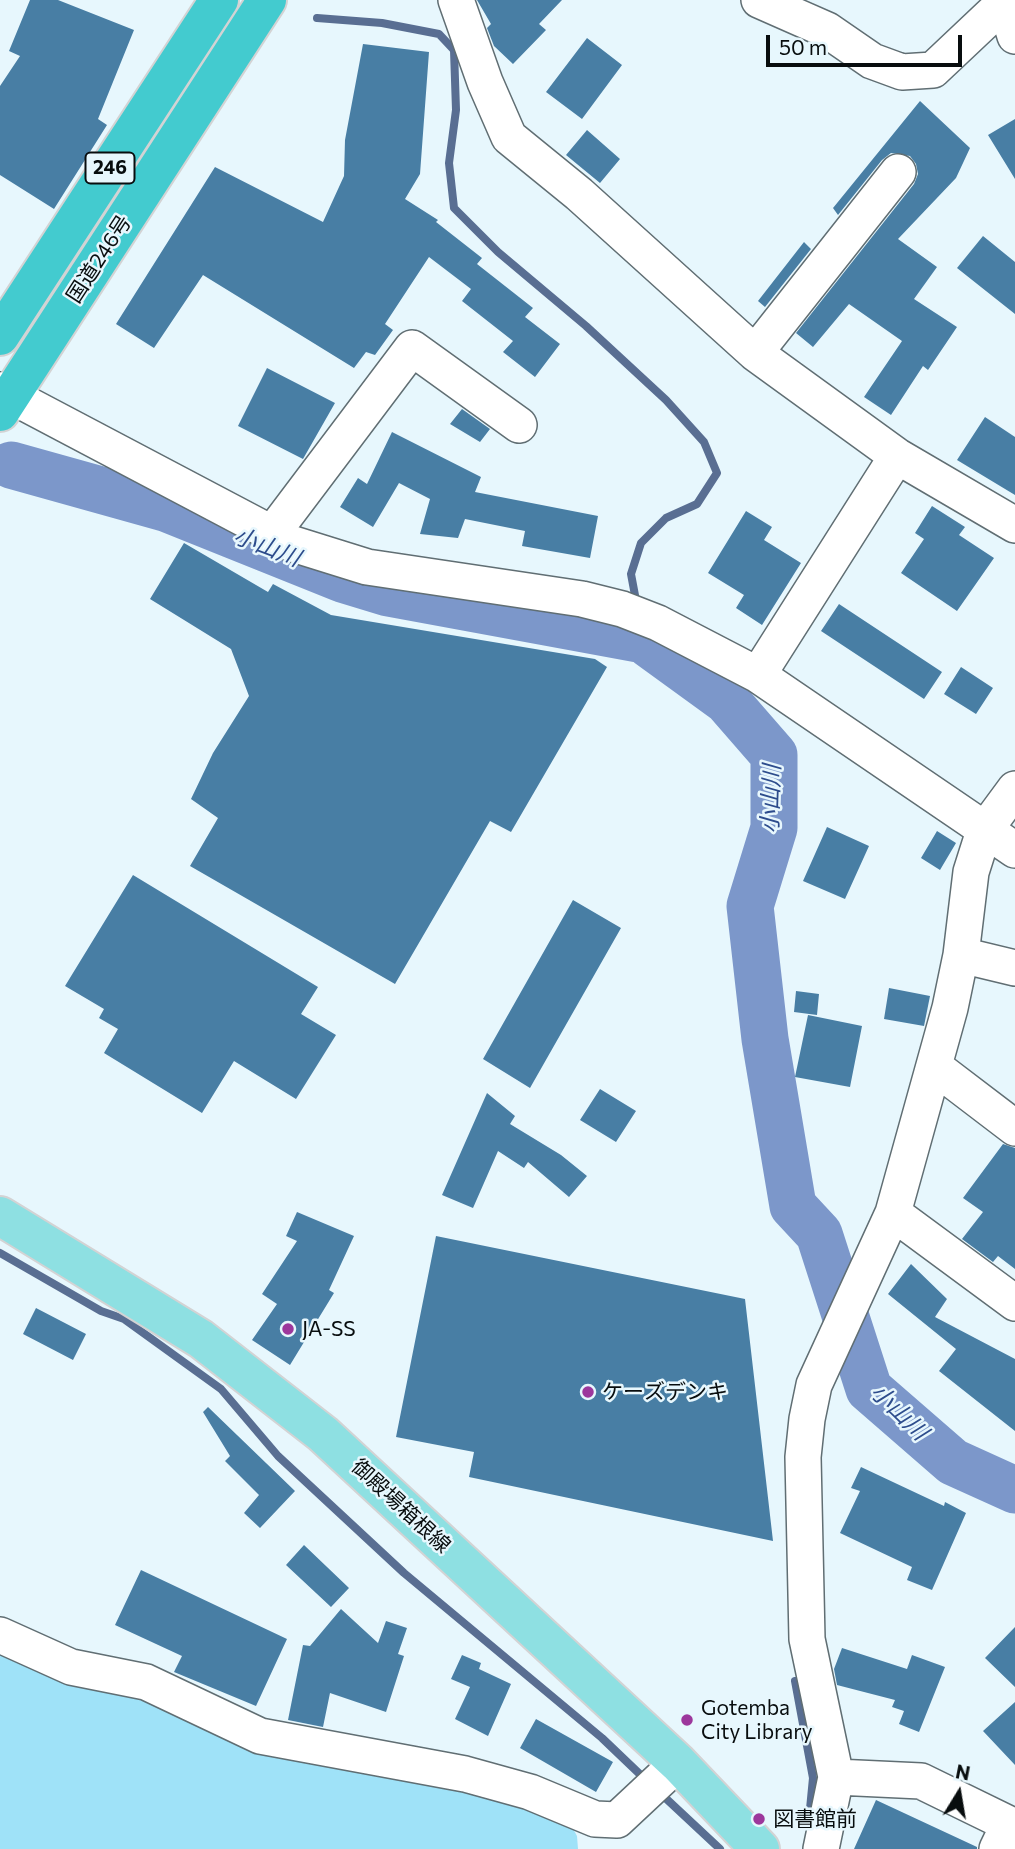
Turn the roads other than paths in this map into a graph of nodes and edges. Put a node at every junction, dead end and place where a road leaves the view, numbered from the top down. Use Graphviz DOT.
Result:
graph roads {
  1 [pos="267,0"];
  2 [pos="290,0"];
  3 [pos="456,0"];
  4 [pos="759,0"];
  5 [pos="1004,1"];
  6 [pos="209,9"];
  7 [pos="1015,36"];
  8 [pos="237,46"];
  9 [pos="898,172"];
  10 [pos="0,336"];
  11 [pos="755,353"];
  12 [pos="3,400"];
  13 [pos="519,425"];
  14 [pos="897,456"];
  15 [pos="1015,525"];
  16 [pos="271,534"];
  17 [pos="758,675"];
  18 [pos="1015,789"];
  19 [pos="984,831"];
  20 [pos="1015,850"];
  21 [pos="961,955"];
  22 [pos="1015,968"];
  23 [pos="935,1067"];
  24 [pos="1015,1128"];
  25 [pos="893,1213"];
  26 [pos="0,1216"];
  27 [pos="1015,1303"];
  28 [pos="0,1635"];
  29 [pos="678,1763"];
  30 [pos="836,1777"];
  31 [pos="593,1834"];
  32 [pos="760,1849"];
  33 [pos="821,1849"];
  34 [pos="998,1849"];
  1 -- 8 [label="highway, 国道246号 / 246"];
  2 -- 8 [label="highway, 246"];
  3 -- 11 [label="street"];
  4 -- 5 [label="street"];
  5 -- 7 [label="street"];
  6 -- 10 [label="highway, 国道246号 / 246"];
  8 -- 12 [label="highway, 国道246号 / 246"];
  9 -- 11 [label="street"];
  11 -- 14 [label="street"];
  12 -- 16 [label="street"];
  13 -- 16 [label="street"];
  14 -- 15 [label="street"];
  14 -- 17 [label="street"];
  16 -- 17 [label="street"];
  17 -- 19 [label="street"];
  18 -- 19 [label="street"];
  19 -- 20 [label="street"];
  19 -- 21 [label="street"];
  21 -- 22 [label="street"];
  21 -- 23 [label="street"];
  23 -- 24 [label="street"];
  23 -- 25 [label="street"];
  25 -- 27 [label="street"];
  25 -- 30 [label="street"];
  26 -- 29 [label="main road, 御殿場箱根線"];
  28 -- 31 [label="street"];
  29 -- 31 [label="street"];
  29 -- 32 [label="main road, 御殿場箱根線"];
  30 -- 33 [label="street"];
  30 -- 34 [label="street"];
}
